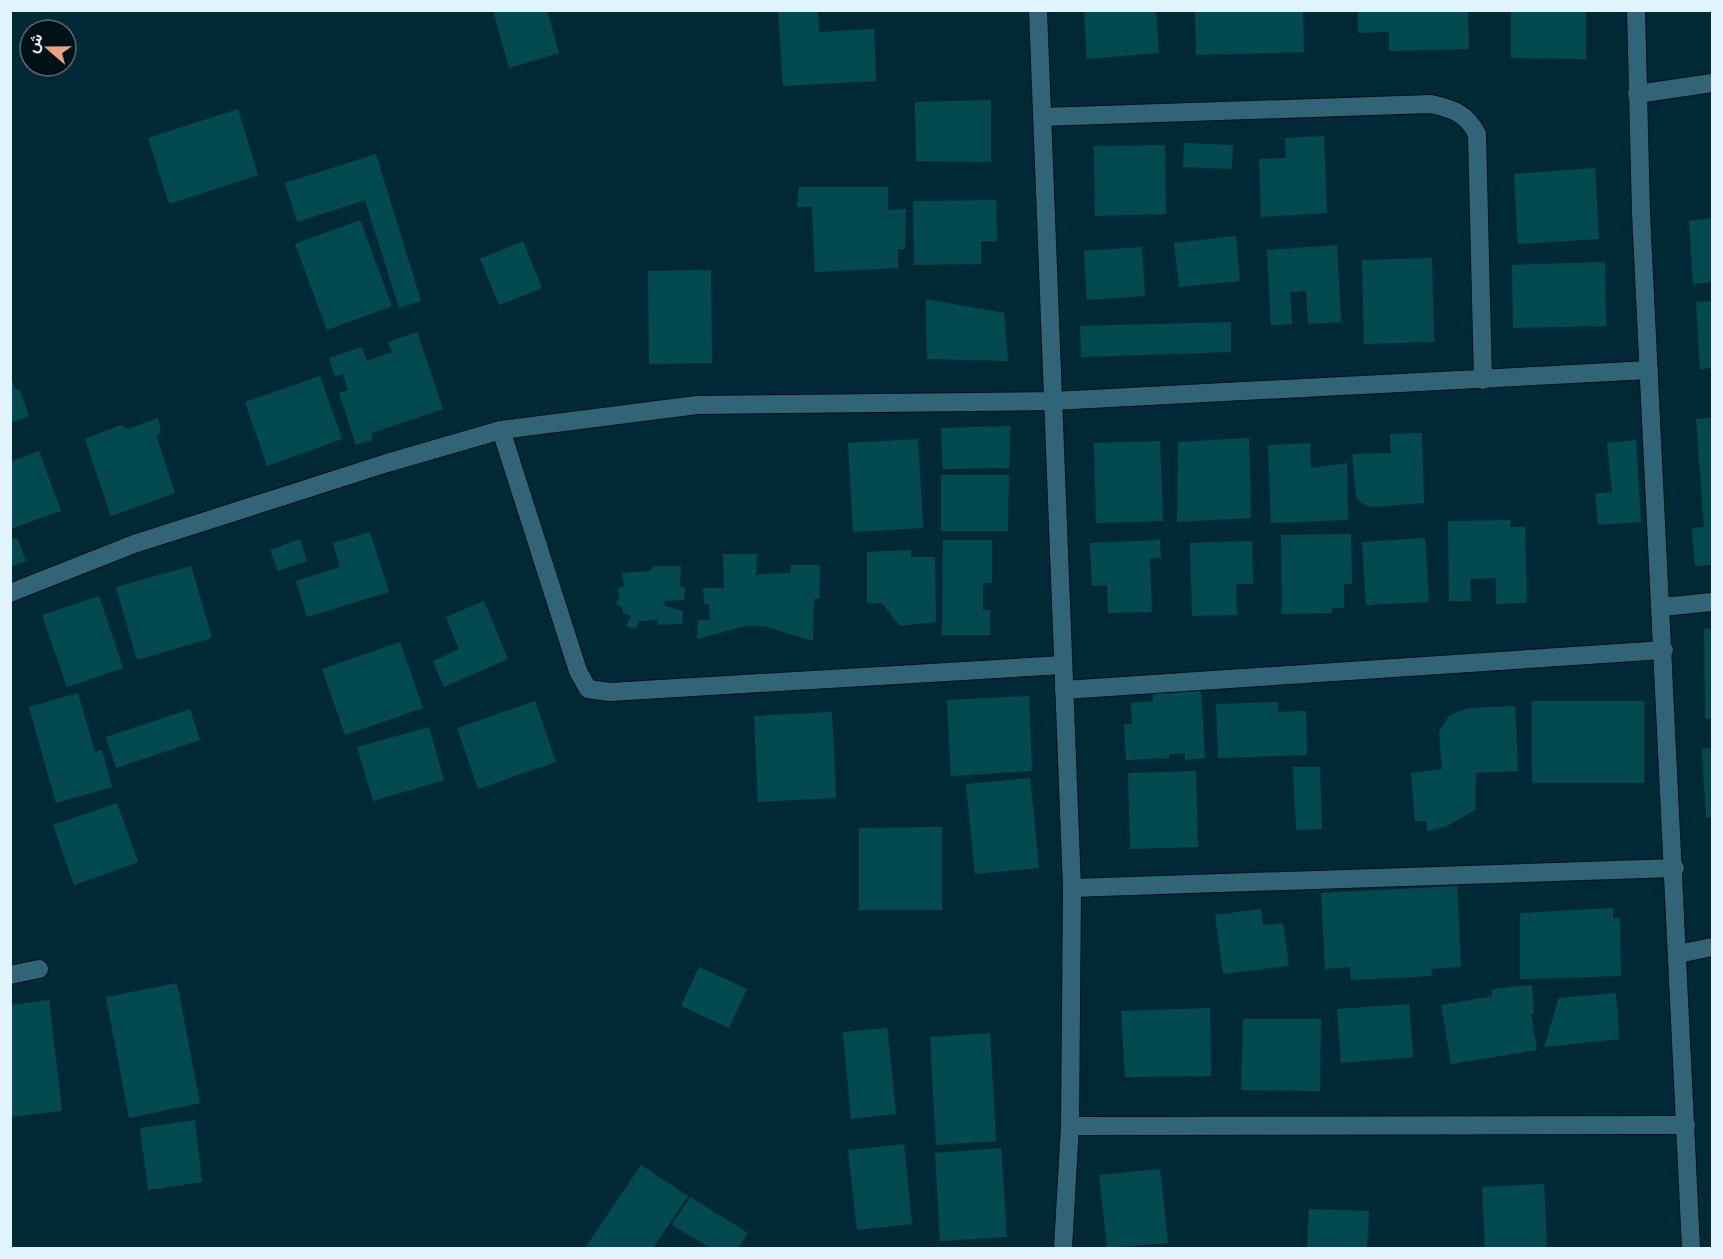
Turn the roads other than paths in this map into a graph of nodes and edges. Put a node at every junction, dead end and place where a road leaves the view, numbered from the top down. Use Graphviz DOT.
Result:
graph roads {
  1 [pos="1038,10"];
  2 [pos="1636,10"];
  3 [pos="1713,83"];
  4 [pos="1637,94"];
  5 [pos="1042,117"];
  6 [pos="1649,370"];
  7 [pos="1483,380"];
  8 [pos="1053,401"];
  9 [pos="501,430"];
  10 [pos="10,593"];
  11 [pos="1713,602"];
  12 [pos="1662,607"];
  13 [pos="1664,650"];
  14 [pos="1063,665"];
  15 [pos="1064,690"];
  16 [pos="1675,868"];
  17 [pos="1072,888"];
  18 [pos="1713,947"];
  19 [pos="1678,954"];
  20 [pos="39,969"];
  21 [pos="10,975"];
  22 [pos="1686,1125"];
  23 [pos="1070,1126"];
  24 [pos="1063,1248"];
  25 [pos="1691,1248"];
  1 -- 5 [label="street"];
  2 -- 4 [label="street"];
  3 -- 4 [label="street"];
  4 -- 6 [label="street"];
  5 -- 7 [label="street"];
  5 -- 8 [label="street"];
  6 -- 7 [label="street"];
  6 -- 12 [label="street"];
  7 -- 8 [label="street"];
  8 -- 9 [label="street"];
  8 -- 14 [label="street"];
  9 -- 10 [label="street"];
  9 -- 14 [label="street"];
  11 -- 12 [label="street"];
  12 -- 13 [label="street"];
  13 -- 15 [label="street"];
  13 -- 16 [label="street"];
  14 -- 15 [label="street"];
  15 -- 17 [label="street"];
  16 -- 17 [label="street"];
  16 -- 19 [label="street"];
  17 -- 23 [label="street"];
  18 -- 19 [label="street"];
  19 -- 22 [label="street"];
  20 -- 21 [label="street"];
  22 -- 23 [label="street"];
  22 -- 25 [label="street"];
  23 -- 24 [label="street"];
}
